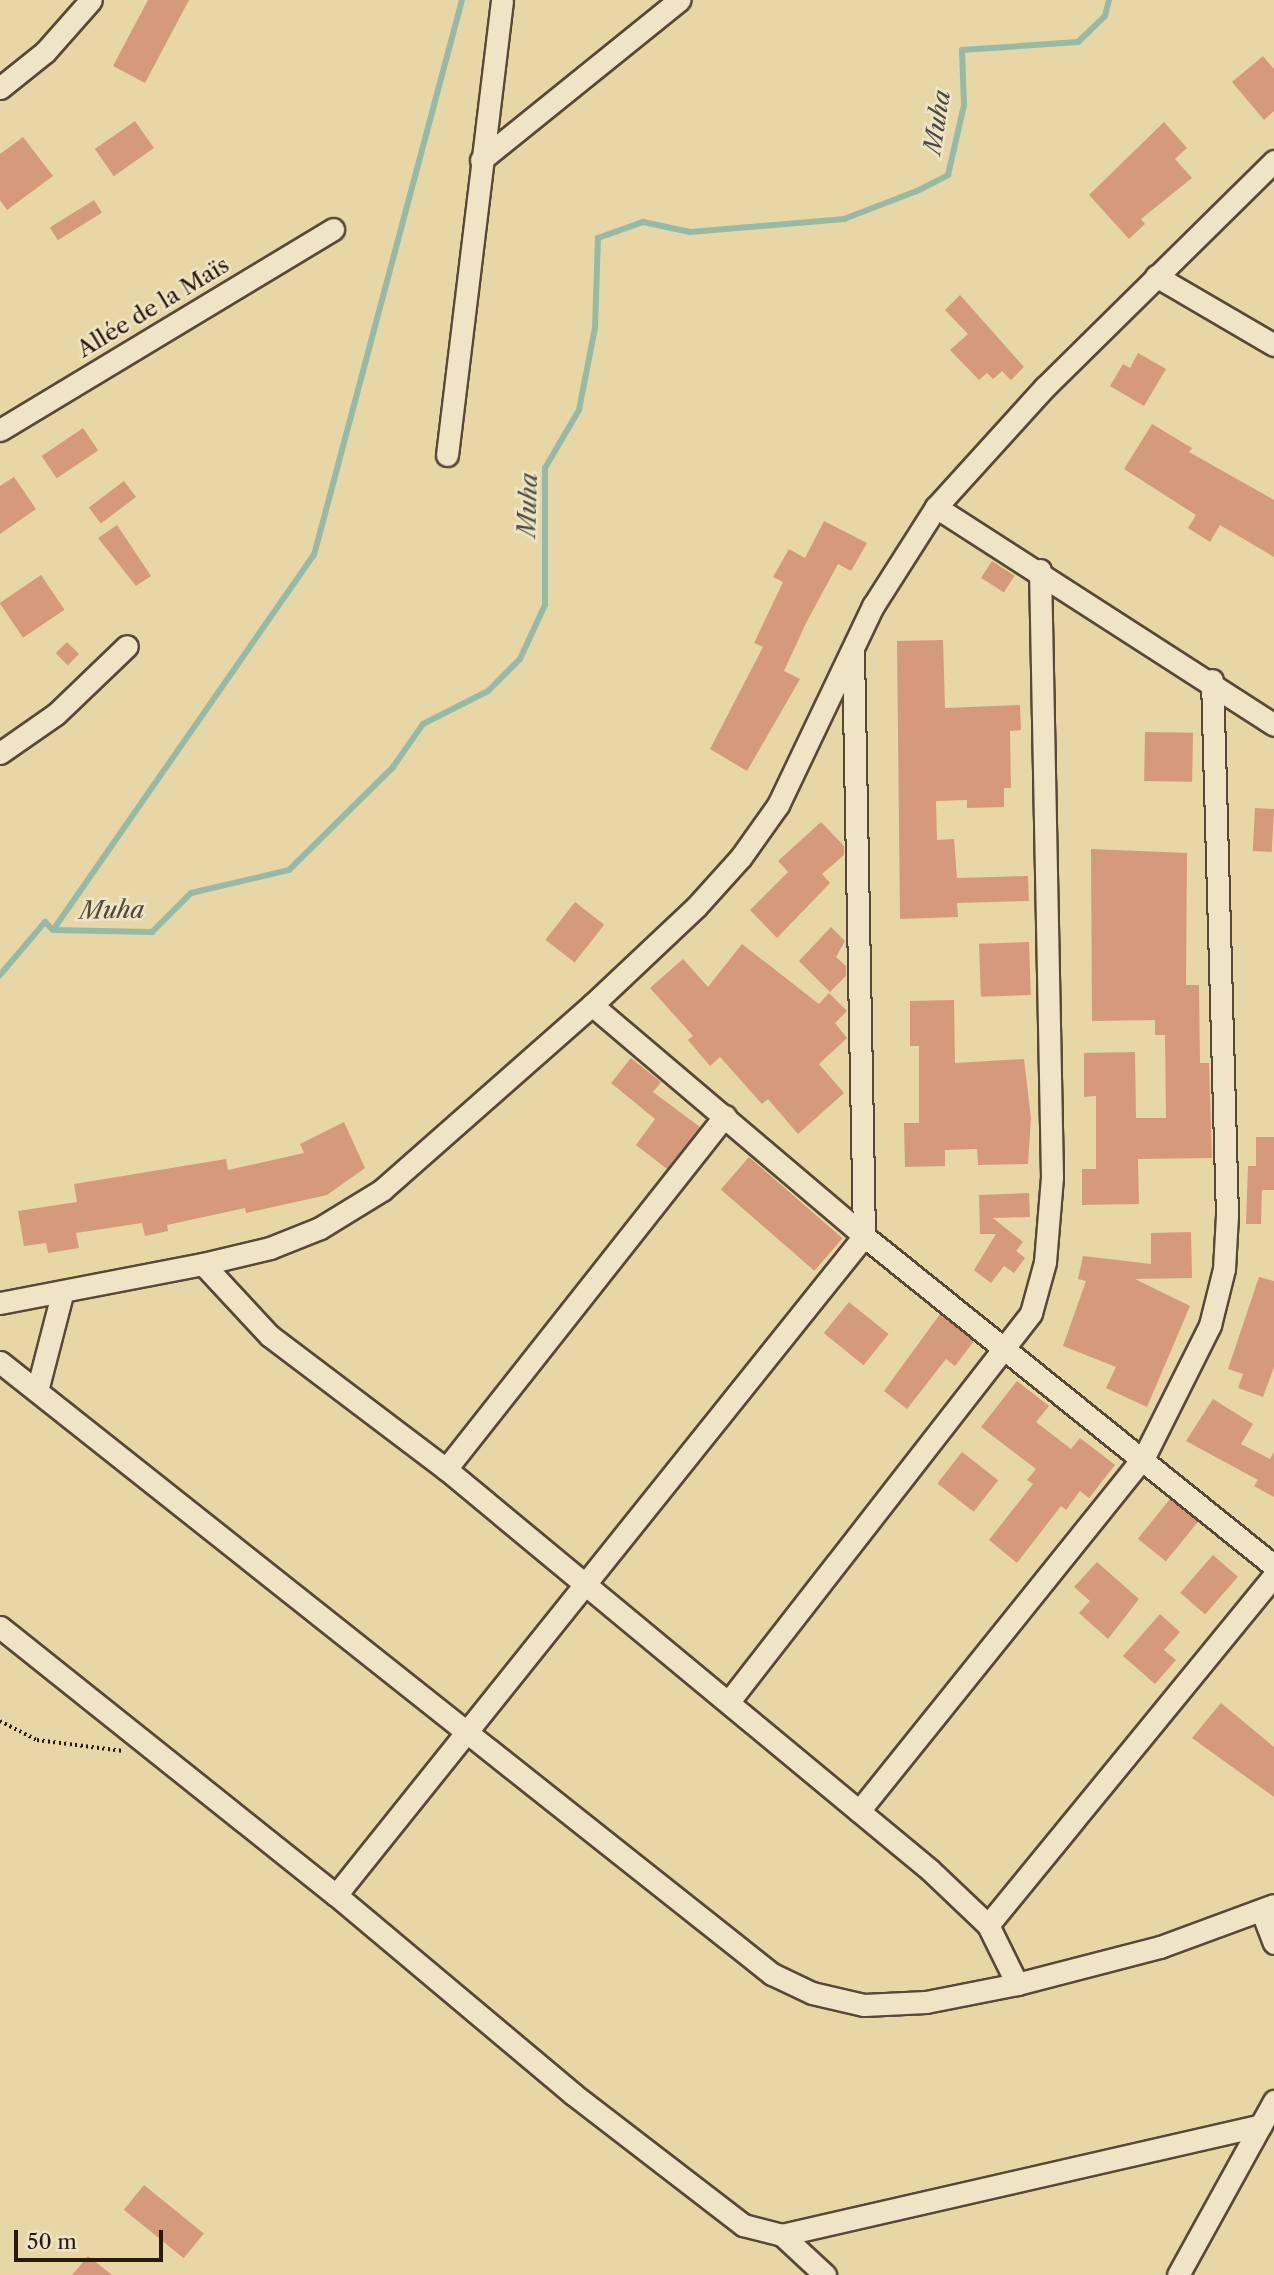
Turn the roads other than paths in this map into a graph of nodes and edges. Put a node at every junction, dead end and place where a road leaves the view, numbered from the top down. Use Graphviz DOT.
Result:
graph roads {
  1 [pos="92,0"];
  2 [pos="502,0"];
  3 [pos="678,0"];
  4 [pos="0,88"];
  5 [pos="481,160"];
  6 [pos="1274,161"];
  7 [pos="333,229"];
  8 [pos="1156,276"];
  9 [pos="1274,345"];
  10 [pos="0,430"];
  11 [pos="447,455"];
  12 [pos="936,507"];
  13 [pos="1040,570"];
  14 [pos="127,646"];
  15 [pos="852,646"];
  16 [pos="1212,680"];
  17 [pos="1274,725"];
  18 [pos="0,753"];
  19 [pos="592,1005"];
  20 [pos="725,1116"];
  21 [pos="864,1236"];
  22 [pos="203,1264"];
  23 [pos="62,1294"];
  24 [pos="0,1303"];
  25 [pos="1006,1349"];
  26 [pos="0,1362"];
  27 [pos="38,1387"];
  28 [pos="1144,1457"];
  29 [pos="446,1469"];
  30 [pos="1274,1566"];
  31 [pos="1274,1575"];
  32 [pos="586,1584"];
  33 [pos="0,1627"];
  34 [pos="730,1700"];
  35 [pos="470,1730"];
  36 [pos="859,1811"];
  37 [pos="335,1895"];
  38 [pos="1268,1909"];
  39 [pos="988,1925"];
  40 [pos="1274,1944"];
  41 [pos="1017,1984"];
  42 [pos="1274,2101"];
  43 [pos="1261,2125"];
  44 [pos="782,2235"];
  45 [pos="1184,2273"];
  46 [pos="825,2275"];
  1 -- 4 [label="street"];
  2 -- 5 [label="street"];
  3 -- 5 [label="street"];
  5 -- 11 [label="street"];
  6 -- 8 [label="street"];
  7 -- 10 [label="street, Allée de la Maïs"];
  8 -- 9 [label="street"];
  8 -- 12 [label="street"];
  12 -- 13 [label="street"];
  12 -- 15 [label="street"];
  13 -- 16 [label="street"];
  13 -- 25 [label="street"];
  14 -- 18 [label="street"];
  15 -- 19 [label="street"];
  15 -- 21 [label="street"];
  16 -- 17 [label="street"];
  16 -- 28 [label="street"];
  19 -- 20 [label="street"];
  19 -- 22 [label="street"];
  20 -- 21 [label="street"];
  20 -- 29 [label="street"];
  21 -- 25 [label="street"];
  21 -- 32 [label="street"];
  22 -- 23 [label="street"];
  22 -- 29 [label="street"];
  23 -- 24 [label="street"];
  23 -- 27 [label="street"];
  25 -- 28 [label="street"];
  25 -- 34 [label="street"];
  26 -- 27 [label="street"];
  27 -- 35 [label="street"];
  28 -- 30 [label="street"];
  28 -- 36 [label="street"];
  29 -- 32 [label="street"];
  31 -- 39 [label="street"];
  32 -- 34 [label="street"];
  32 -- 35 [label="street"];
  33 -- 37 [label="street"];
  34 -- 36 [label="street"];
  35 -- 37 [label="street"];
  35 -- 41 [label="street"];
  36 -- 39 [label="street"];
  37 -- 44 [label="street"];
  38 -- 40 [label="street"];
  38 -- 41 [label="street"];
  39 -- 41 [label="street"];
  42 -- 43 [label="street"];
  43 -- 44 [label="street"];
  43 -- 45 [label="street"];
  44 -- 46 [label="street"];
}
